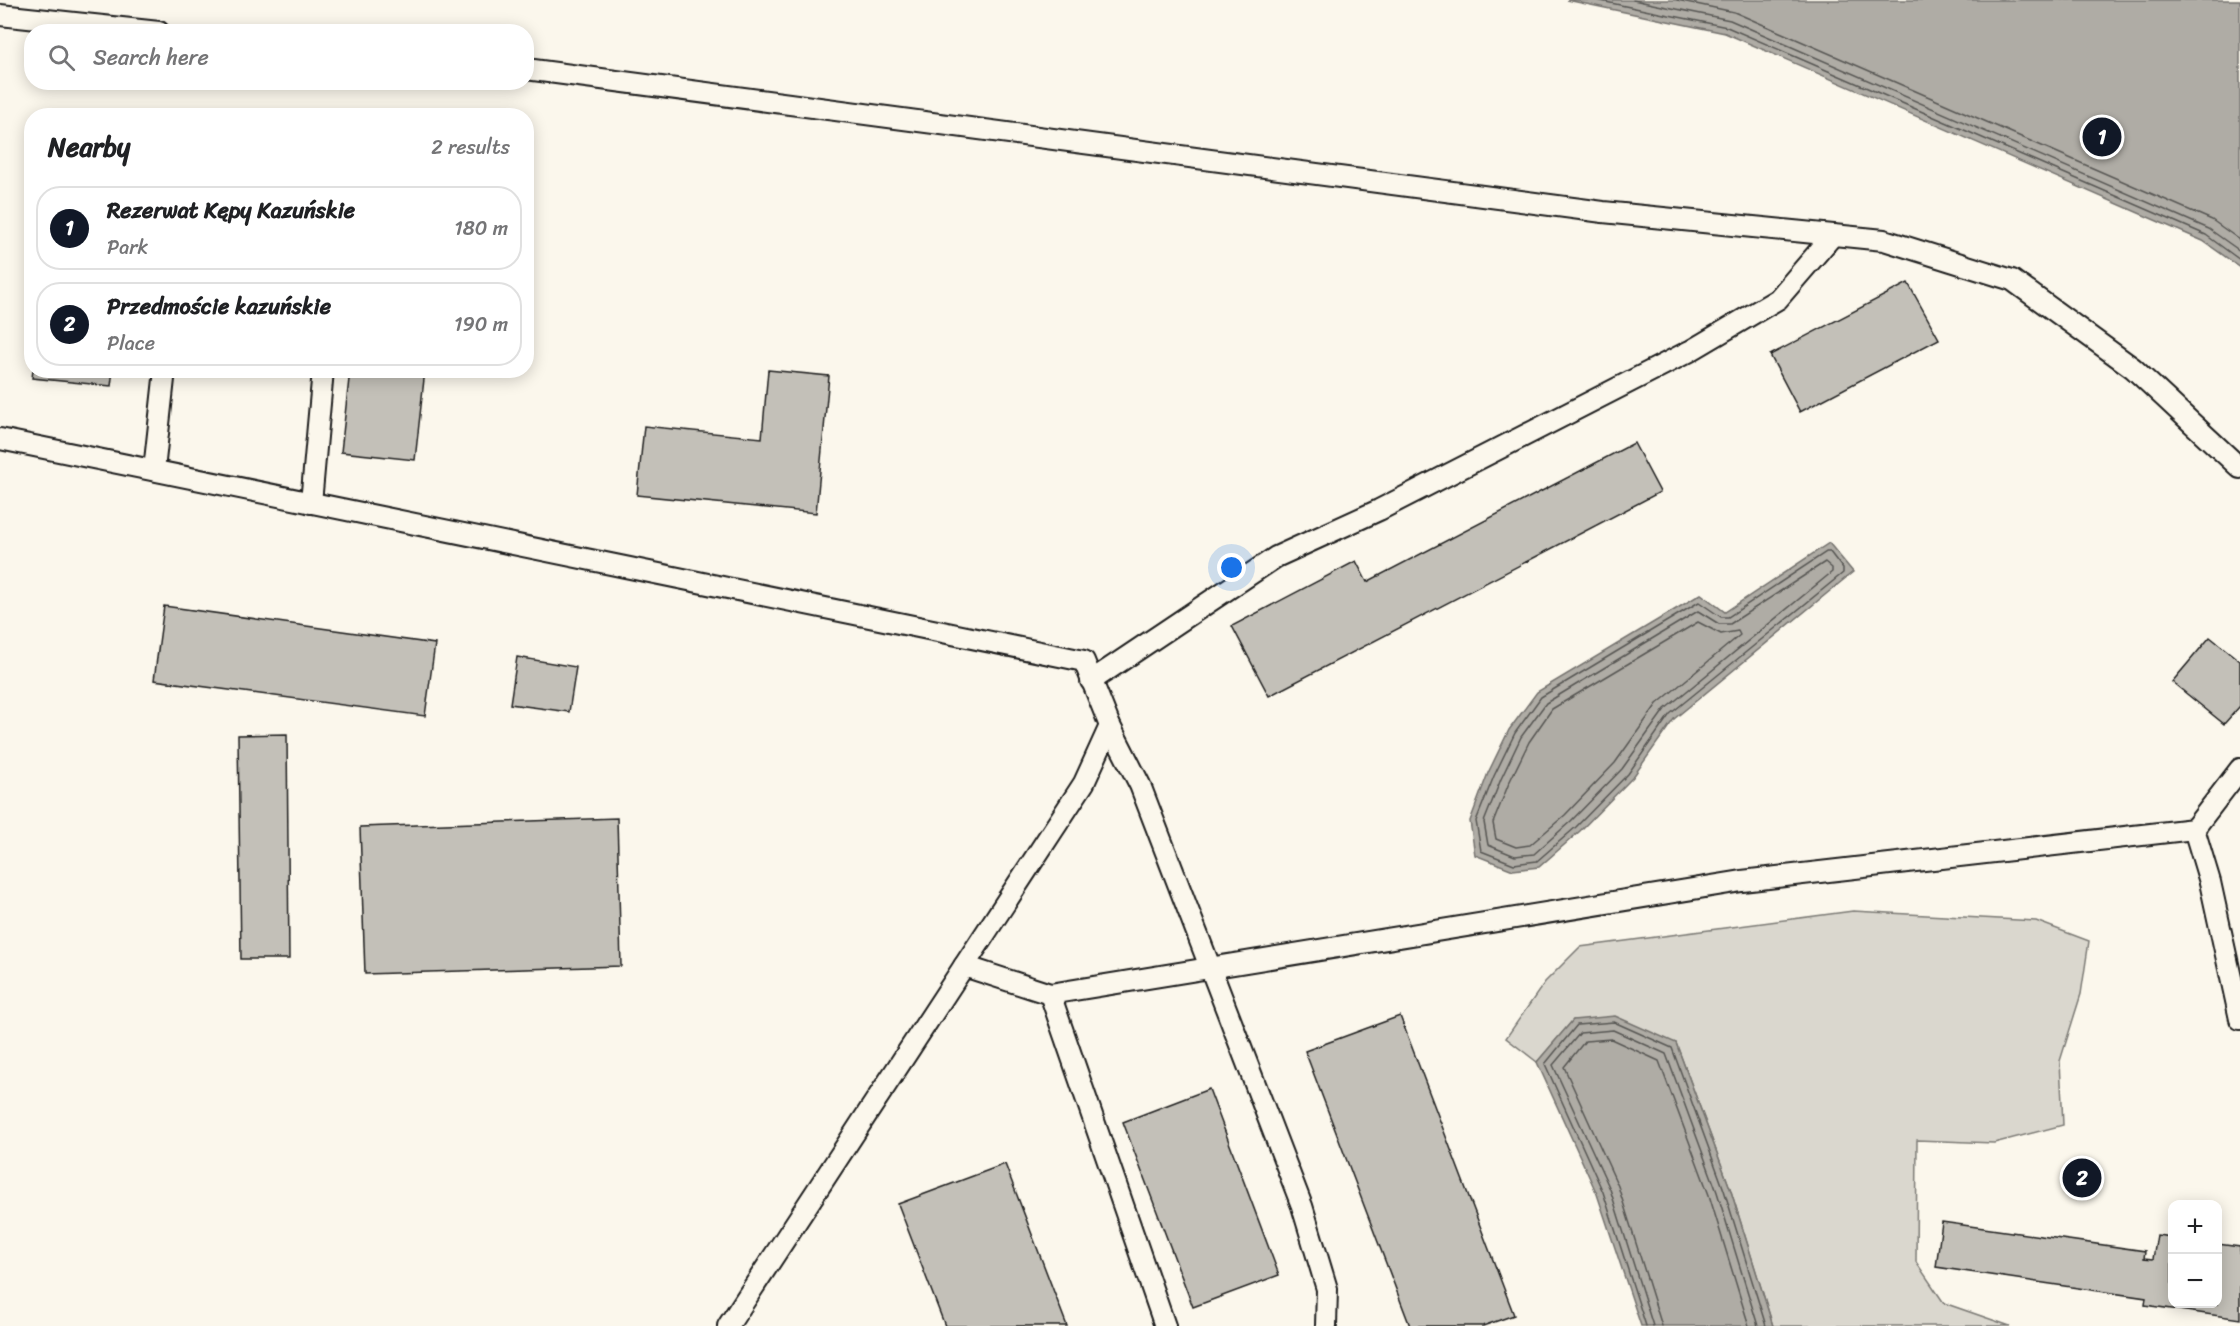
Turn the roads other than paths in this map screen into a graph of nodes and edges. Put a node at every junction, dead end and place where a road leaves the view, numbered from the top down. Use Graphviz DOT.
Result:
graph roads {
  1 [pos="0,15"];
  2 [pos="84,24"];
  3 [pos="534,70"];
  4 [pos="1833,235"];
  5 [pos="164,378"];
  6 [pos="322,378"];
  7 [pos="0,439"];
  8 [pos="2240,468"];
  9 [pos="153,471"];
  10 [pos="310,503"];
  11 [pos="1091,681"];
  12 [pos="1110,726"];
  13 [pos="2240,769"];
  14 [pos="2194,829"];
  15 [pos="964,966"];
  16 [pos="1210,968"];
  17 [pos="1050,994"];
  18 [pos="2240,1019"];
  19 [pos="728,1326"];
  20 [pos="1165,1326"];
  21 [pos="1326,1326"];
  1 -- 2 [label="lane"];
  3 -- 4 [label="lane"];
  4 -- 8 [label="lane"];
  4 -- 11 [label="lane"];
  5 -- 9 [label="lane"];
  6 -- 10 [label="lane"];
  7 -- 9 [label="lane"];
  9 -- 10 [label="lane"];
  10 -- 11 [label="lane"];
  11 -- 12 [label="lane"];
  12 -- 15 [label="lane"];
  12 -- 16 [label="lane"];
  13 -- 14 [label="lane"];
  14 -- 16 [label="lane"];
  14 -- 18 [label="lane"];
  15 -- 17 [label="lane"];
  15 -- 19 [label="lane"];
  16 -- 17 [label="lane"];
  16 -- 21 [label="lane"];
  17 -- 20 [label="lane"];
}
